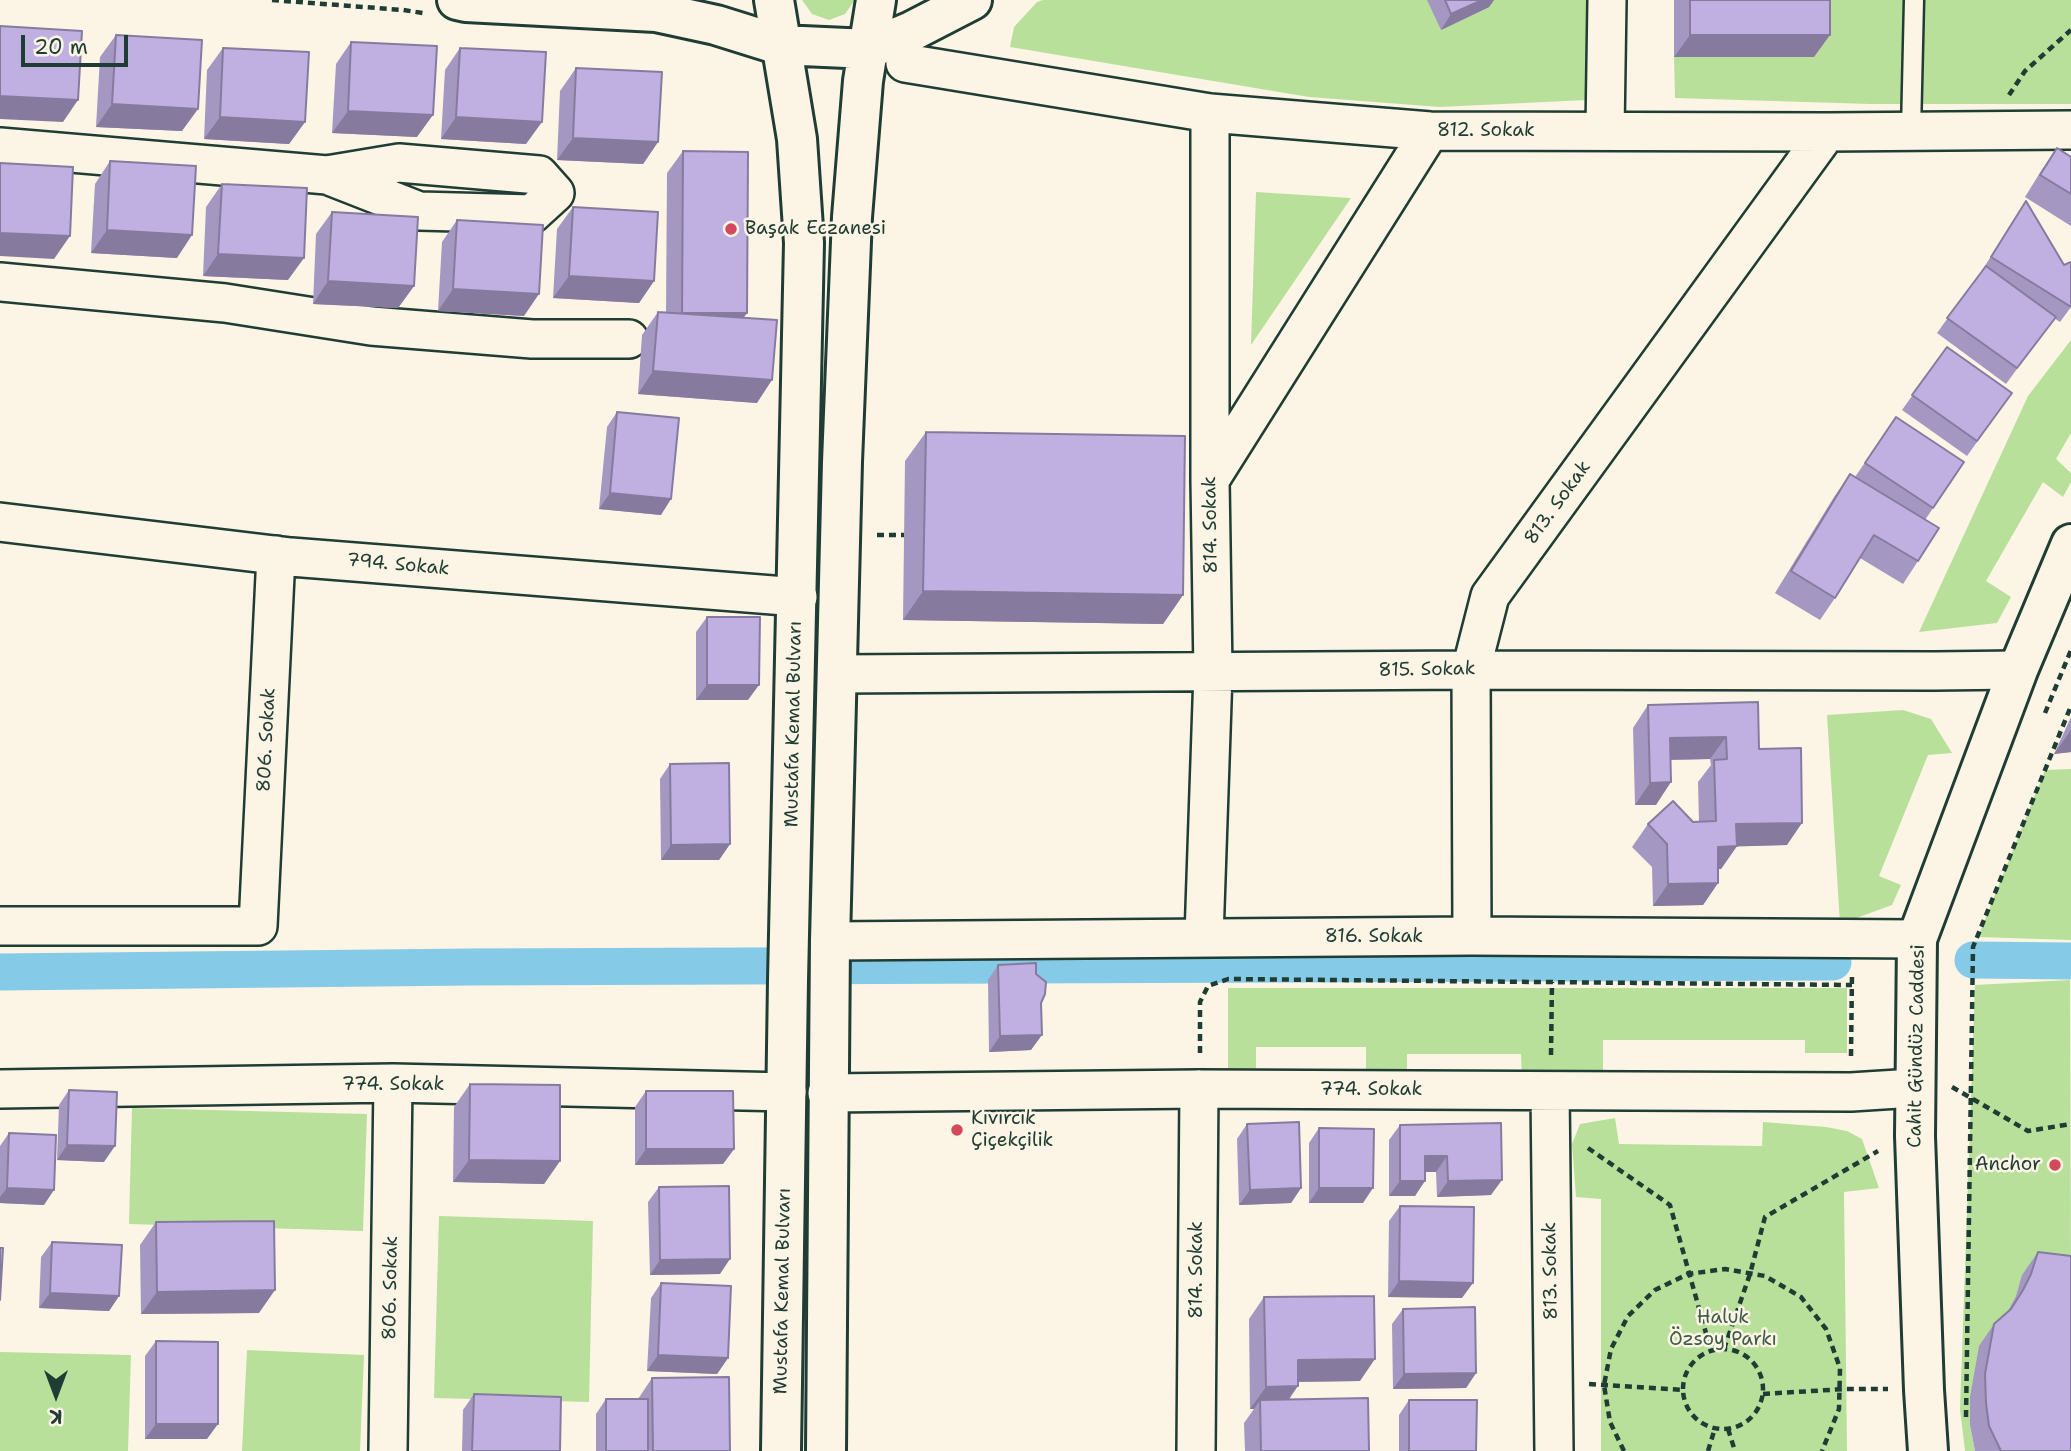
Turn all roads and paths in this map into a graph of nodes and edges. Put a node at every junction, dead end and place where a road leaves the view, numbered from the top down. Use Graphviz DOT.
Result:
graph roads {
  1 [pos="457,0"];
  2 [pos="774,0"];
  3 [pos="876,0"];
  4 [pos="972,0"];
  5 [pos="1607,0"];
  6 [pos="1914,0"];
  7 [pos="2071,30"];
  8 [pos="780,45"];
  9 [pos="869,49"];
  10 [pos="905,63"];
  11 [pos="1210,113"];
  12 [pos="1605,130"];
  13 [pos="1980,130"];
  14 [pos="2071,130"];
  15 [pos="1430,131"];
  16 [pos="1911,131"];
  17 [pos="1827,132"];
  18 [pos="0,147"];
  19 [pos="327,175"];
  20 [pos="0,282"];
  21 [pos="629,339"];
  22 [pos="1210,480"];
  23 [pos="0,522"];
  24 [pos="2071,544"];
  25 [pos="276,555"];
  26 [pos="798,597"];
  27 [pos="1471,670"];
  28 [pos="2018,670"];
  29 [pos="1213,673"];
  30 [pos="837,674"];
  31 [pos="2071,706"];
  32 [pos="0,926"];
  33 [pos="1472,936"];
  34 [pos="1204,937"];
  35 [pos="1852,938"];
  36 [pos="830,941"];
  37 [pos="1917,941"];
  38 [pos="1552,982"];
  39 [pos="1852,985"];
  40 [pos="393,1083"];
  41 [pos="1914,1088"];
  42 [pos="0,1089"];
  43 [pos="1199,1089"];
  44 [pos="1550,1091"];
  45 [pos="787,1092"];
  46 [pos="1851,1092"];
  47 [pos="827,1093"];
  48 [pos="1971,1097"];
  49 [pos="2071,1124"];
  50 [pos="1915,1136"];
  51 [pos="1549,1138"];
  52 [pos="1749,1273"];
  53 [pos="1688,1274"];
  54 [pos="1724,1349"];
  55 [pos="1711,1350"];
  56 [pos="1552,1383"];
  57 [pos="1604,1385"];
  58 [pos="1683,1390"];
  59 [pos="1840,1390"];
  60 [pos="1924,1390"];
  61 [pos="1763,1394"];
  62 [pos="1966,1419"];
  63 [pos="1715,1428"];
  64 [pos="1728,1429"];
  65 [pos="388,1451"];
  66 [pos="781,1451"];
  67 [pos="826,1451"];
  68 [pos="1196,1451"];
  69 [pos="1554,1451"];
  70 [pos="1624,1451"];
  71 [pos="1708,1451"];
  72 [pos="1735,1451"];
  73 [pos="1822,1451"];
  74 [pos="1928,1451"];
  1 -- 8 [label="main road"];
  2 -- 8 [label="main road, Mustafa Kemal Bulvarı"];
  3 -- 9 [label="main road"];
  4 -- 9 [label="main road"];
  5 -- 12 [label="street"];
  6 -- 16 [label="lane"];
  7 -- 13 [label="path"];
  8 -- 9 [label="main road"];
  8 -- 26 [label="main road, Mustafa Kemal Bulvarı"];
  9 -- 30 [label="main road"];
  10 -- 11 [label="street, 812. Sokak"];
  11 -- 15 [label="street, 812. Sokak"];
  11 -- 22 [label="street, 814. Sokak"];
  12 -- 15 [label="street, 812. Sokak"];
  12 -- 17 [label="street, 812. Sokak"];
  13 -- 14 [label="street, 812. Sokak"];
  13 -- 16 [label="street, 812. Sokak"];
  15 -- 22 [label="street"];
  16 -- 17 [label="street, 812. Sokak"];
  17 -- 27 [label="street, 813. Sokak"];
  18 -- 19 [label="street"];
  19 -- 19 [label="street"];
  20 -- 21 [label="street"];
  22 -- 29 [label="street, 814. Sokak"];
  23 -- 25 [label="street, 794. Sokak"];
  24 -- 28 [label="main road, Cahit Gündüz Caddesi"];
  25 -- 26 [label="street, 794. Sokak"];
  25 -- 32 [label="street, 806. Sokak"];
  26 -- 45 [label="main road, Mustafa Kemal Bulvarı"];
  27 -- 28 [label="street, 815. Sokak"];
  27 -- 29 [label="street, 815. Sokak"];
  27 -- 33 [label="street, 813. Sokak"];
  28 -- 37 [label="main road, Cahit Gündüz Caddesi"];
  29 -- 30 [label="street, 815. Sokak"];
  29 -- 34 [label="street, 814. Sokak"];
  30 -- 36 [label="main road"];
  31 -- 48 [label="path"];
  33 -- 34 [label="street, 816. Sokak"];
  33 -- 35 [label="street, 816. Sokak"];
  34 -- 36 [label="street, 816. Sokak"];
  35 -- 37 [label="street, 816. Sokak"];
  35 -- 39 [label="path"];
  36 -- 47 [label="main road"];
  37 -- 41 [label="main road, Cahit Gündüz Caddesi"];
  38 -- 39 [label="path"];
  38 -- 43 [label="path"];
  38 -- 44 [label="path"];
  39 -- 46 [label="path"];
  40 -- 42 [label="street, 774. Sokak"];
  40 -- 45 [label="street, 774. Sokak"];
  40 -- 65 [label="street, 806. Sokak"];
  41 -- 46 [label="street, 774. Sokak"];
  41 -- 48 [label="path"];
  41 -- 50 [label="main road, Cahit Gündüz Caddesi"];
  43 -- 44 [label="street, 774. Sokak"];
  43 -- 47 [label="street, 774. Sokak"];
  43 -- 68 [label="street, 814. Sokak"];
  44 -- 46 [label="street, 774. Sokak"];
  44 -- 51 [label="street, 813. Sokak"];
  45 -- 66 [label="main road, Mustafa Kemal Bulvarı"];
  47 -- 67 [label="main road"];
  48 -- 49 [label="path"];
  48 -- 62 [label="path"];
  50 -- 52 [label="path"];
  50 -- 60 [label="main road, Cahit Gündüz Caddesi"];
  51 -- 53 [label="path"];
  51 -- 56 [label="street, 813. Sokak"];
  52 -- 53 [label="path"];
  52 -- 54 [label="path"];
  52 -- 59 [label="path"];
  53 -- 55 [label="path"];
  53 -- 57 [label="path"];
  54 -- 55 [label="path"];
  54 -- 61 [label="path"];
  55 -- 58 [label="path"];
  56 -- 57 [label="path"];
  56 -- 69 [label="street, 813. Sokak"];
  57 -- 58 [label="path"];
  57 -- 70 [label="path"];
  58 -- 63 [label="path"];
  59 -- 60 [label="path"];
  59 -- 61 [label="path"];
  59 -- 73 [label="path"];
  60 -- 74 [label="main road, Cahit Gündüz Caddesi"];
  61 -- 64 [label="path"];
  63 -- 64 [label="path"];
  63 -- 71 [label="path"];
  64 -- 72 [label="path"];
}
